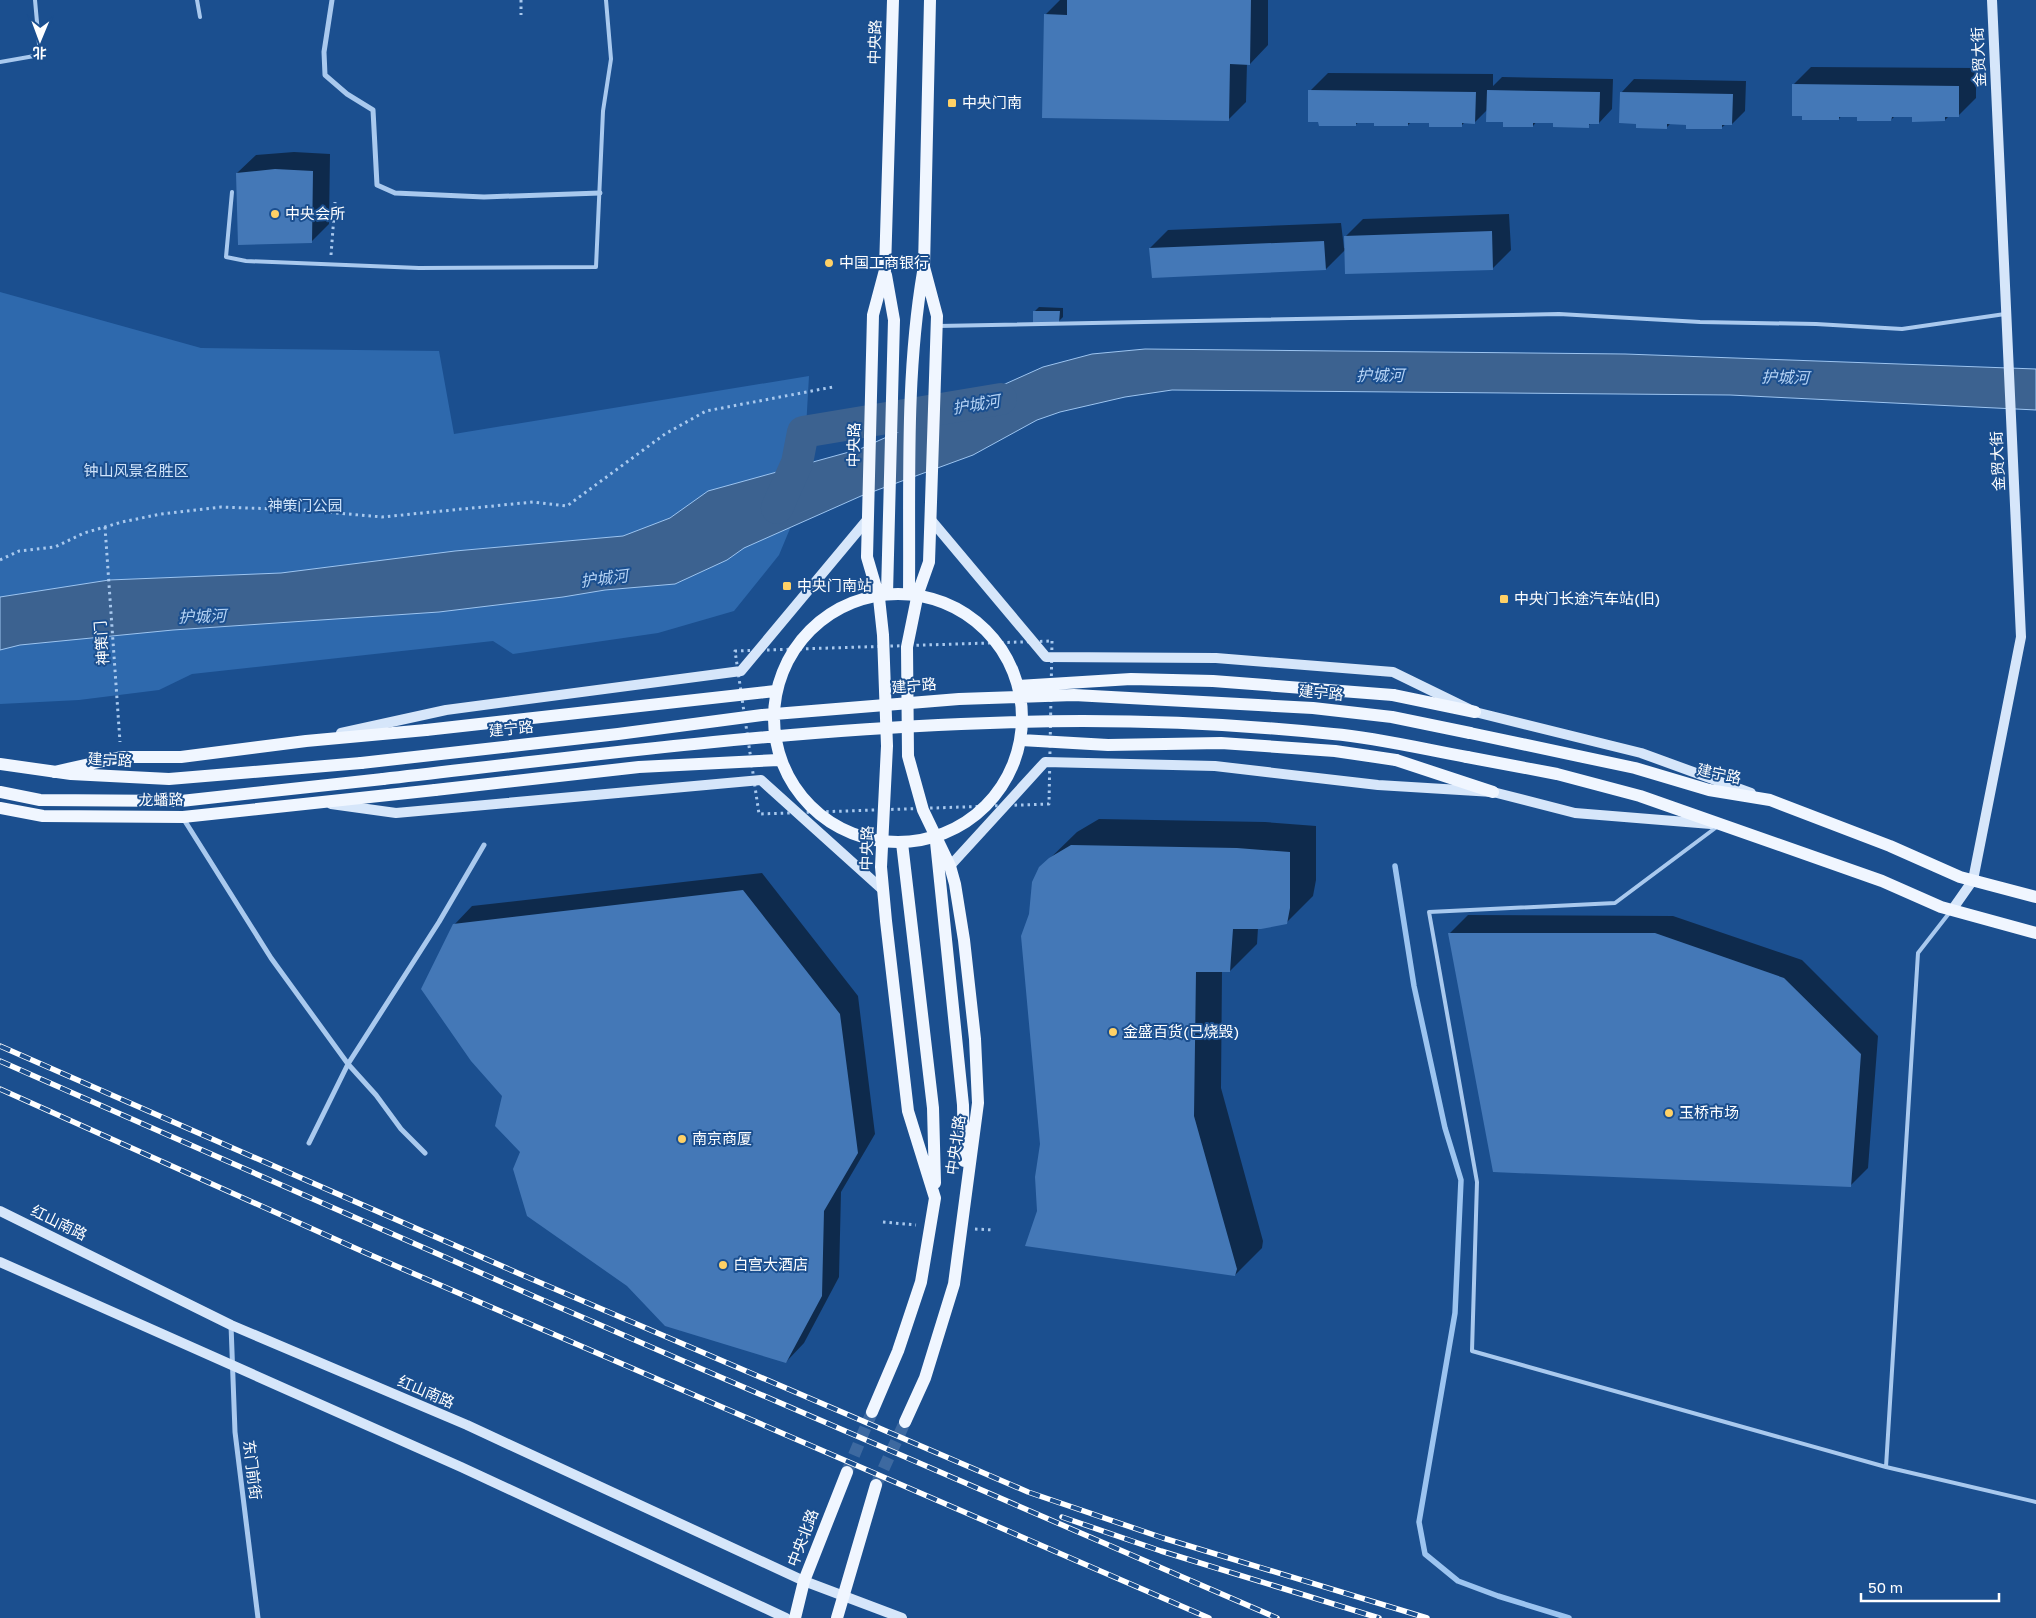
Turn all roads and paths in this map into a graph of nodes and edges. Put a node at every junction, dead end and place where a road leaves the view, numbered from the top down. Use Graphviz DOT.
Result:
graph roads {
  1 [pos="34,0"];
  2 [pos="197,0"];
  3 [pos="332,0"];
  4 [pos="521,0"];
  5 [pos="606,0"];
  6 [pos="893,0"];
  7 [pos="930,0"];
  8 [pos="1992,0"];
  9 [pos="521,15"];
  10 [pos="200,17"];
  11 [pos="0,62"];
  12 [pos="232,192"];
  13 [pos="600,193"];
  14 [pos="335,202"];
  15 [pos="331,258"];
  16 [pos="924,267"];
  17 [pos="885,270"];
  18 [pos="2006,314"];
  19 [pos="936,326"];
  20 [pos="833,387"];
  21 [pos="867,520"];
  22 [pos="931,520"];
  23 [pos="105,527"];
  24 [pos="0,560"];
  25 [pos="886,594"];
  26 [pos="909,594"];
  27 [pos="1018,686"];
  28 [pos="775,691"];
  29 [pos="1475,712"];
  30 [pos="306,740"];
  31 [pos="1021,740"];
  32 [pos="121,758"];
  33 [pos="779,760"];
  34 [pos="0,764"];
  35 [pos="54,772"];
  36 [pos="0,792"];
  37 [pos="1493,792"];
  38 [pos="1770,800"];
  39 [pos="323,803"];
  40 [pos="1049,804"];
  41 [pos="0,808"];
  42 [pos="759,814"];
  43 [pos="183,817"];
  44 [pos="1720,825"];
  45 [pos="935,837"];
  46 [pos="902,843"];
  47 [pos="484,845"];
  48 [pos="950,866"];
  49 [pos="1973,880"];
  50 [pos="883,890"];
  51 [pos="2036,897"];
  52 [pos="1952,910"];
  53 [pos="2036,932"];
  54 [pos="348,1064"];
  55 [pos="310,1144"];
  56 [pos="425,1152"];
  57 [pos="965,1196"];
  58 [pos="936,1198"];
  59 [pos="0,1211"];
  60 [pos="0,1262"];
  61 [pos="231,1325"];
  62 [pos="232,1367"];
  63 [pos="872,1412"];
  64 [pos="905,1422"];
  65 [pos="1886,1467"];
  66 [pos="847,1472"];
  67 [pos="876,1484"];
  68 [pos="2036,1502"];
  69 [pos="804,1581"];
  70 [pos="842,1597"];
  71 [pos="258,1618"];
  72 [pos="786,1618"];
  73 [pos="795,1618"];
  74 [pos="837,1618"];
  75 [pos="902,1618"];
  1 -- 11 [label="lane"];
  2 -- 10 [label="lane"];
  3 -- 13 [label="street"];
  4 -- 9 [label="path"];
  5 -- 13 [label="lane"];
  6 -- 17 [label="main road, 中央路"];
  7 -- 16 [label="main road"];
  8 -- 18 [label="main road, 金贸大街"];
  12 -- 13 [label="lane"];
  14 -- 15 [label="path"];
  16 -- 19 [label="main road"];
  16 -- 26 [label="main road"];
  17 -- 21 [label="main road, 中央路"];
  17 -- 25 [label="main road"];
  18 -- 19 [label="lane"];
  18 -- 49 [label="main road, 金贸大街"];
  19 -- 22 [label="main road"];
  20 -- 23 [label="path"];
  21 -- 30 [label="main road"];
  21 -- 50 [label="main road, 中央路"];
  22 -- 29 [label="main road, 建宁路"];
  22 -- 48 [label="main road"];
  23 -- 24 [label="path"];
  23 -- 32 [label="path, 神策门"];
  25 -- 26 [label="main road, bridge"];
  25 -- 28 [label="main road, bridge"];
  26 -- 27 [label="main road, bridge"];
  27 -- 29 [label="main road, bridge"];
  27 -- 31 [label="main road, bridge"];
  28 -- 30 [label="main road, bridge"];
  28 -- 33 [label="main road, bridge"];
  29 -- 38 [label="main road, 建宁路"];
  30 -- 32 [label="main road"];
  31 -- 37 [label="main road, bridge"];
  31 -- 45 [label="main road, bridge"];
  32 -- 35 [label="main road"];
  33 -- 39 [label="main road, 龙蟠路, bridge"];
  33 -- 46 [label="main road, bridge"];
  34 -- 35 [label="main road"];
  35 -- 38 [label="main road, 建宁路, bridge"];
  36 -- 44 [label="main road, bridge"];
  37 -- 44 [label="main road"];
  37 -- 48 [label="main road"];
  38 -- 49 [label="main road, 建宁路"];
  39 -- 43 [label="main road, 龙蟠路"];
  39 -- 50 [label="main road"];
  40 -- 42 [label="path"];
  41 -- 43 [label="main road, 龙蟠路"];
  43 -- 54 [label="street"];
  44 -- 52 [label="main road"];
  44 -- 65 [label="lane"];
  45 -- 46 [label="main road, bridge"];
  45 -- 57 [label="main road"];
  46 -- 58 [label="main road"];
  47 -- 54 [label="street"];
  48 -- 57 [label="main road, 中央北路"];
  49 -- 51 [label="main road, 建宁路"];
  49 -- 52 [label="main road, 金贸大街"];
  50 -- 58 [label="main road, 中央北路"];
  52 -- 53 [label="main road"];
  52 -- 65 [label="lane"];
  54 -- 55 [label="street"];
  54 -- 56 [label="street"];
  57 -- 64 [label="main road, 中央北路"];
  58 -- 63 [label="main road, 中央北路"];
  59 -- 61 [label="main road, 红山南路"];
  60 -- 62 [label="main road"];
  61 -- 62 [label="street, 东门前街"];
  61 -- 69 [label="main road, 红山南路"];
  62 -- 71 [label="street, 东门前街"];
  62 -- 72 [label="main road"];
  65 -- 68 [label="lane"];
  66 -- 69 [label="main road, 中央北路"];
  67 -- 70 [label="main road"];
  69 -- 70 [label="main road, 红山南路"];
  69 -- 73 [label="main road, 中央北路"];
  70 -- 74 [label="main road"];
  70 -- 75 [label="main road, 红山南路"];
}
